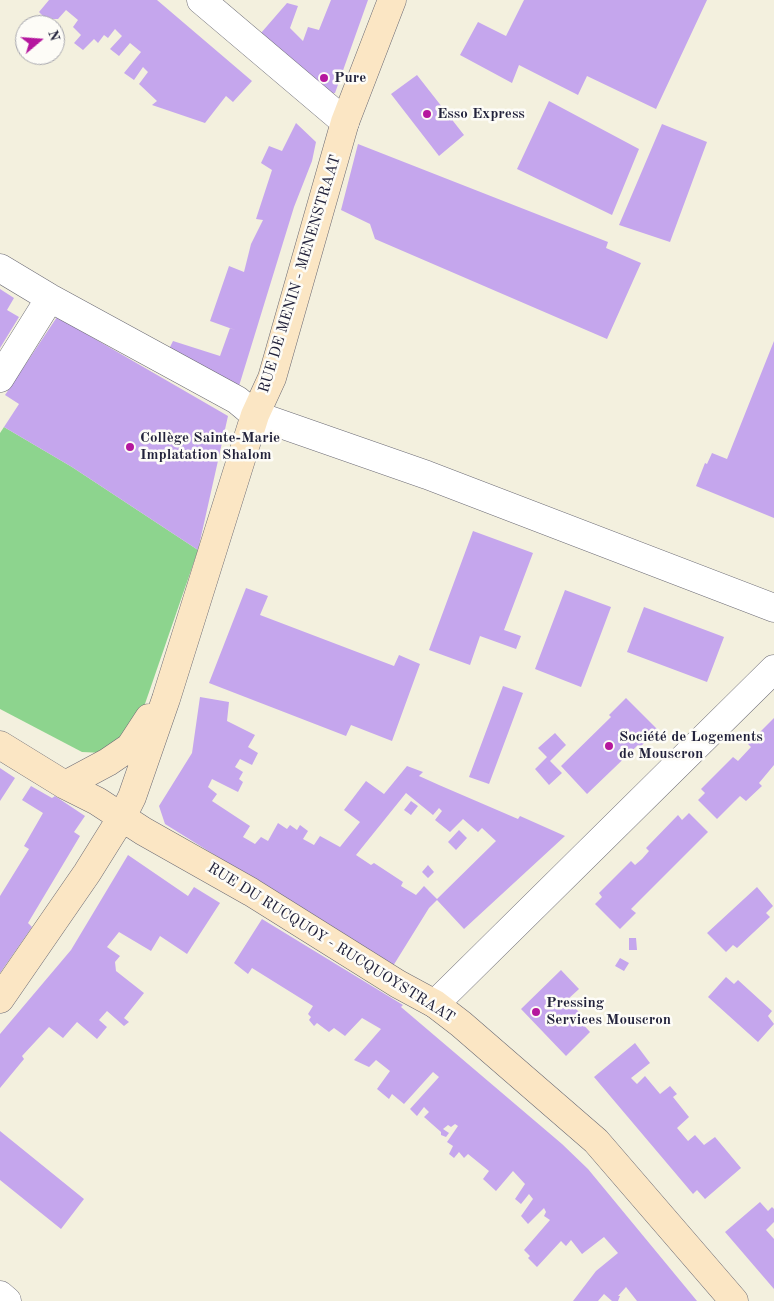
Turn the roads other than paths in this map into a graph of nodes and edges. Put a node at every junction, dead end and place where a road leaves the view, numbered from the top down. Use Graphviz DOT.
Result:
graph roads {
  1 [pos="200,0"];
  2 [pos="392,0"];
  3 [pos="345,122"];
  4 [pos="0,268"];
  5 [pos="50,298"];
  6 [pos="0,378"];
  7 [pos="255,415"];
  8 [pos="774,608"];
  9 [pos="176,663"];
  10 [pos="774,669"];
  11 [pos="0,745"];
  12 [pos="65,785"];
  13 [pos="122,818"];
  14 [pos="0,999"];
  15 [pos="435,1004"];
  16 [pos="0,1295"];
  17 [pos="8,1301"];
  18 [pos="734,1301"];
  1 -- 3 [label="street"];
  2 -- 3 [label="street, RUE DE MENIN - MENENSTRAAT"];
  3 -- 7 [label="street, RUE DE MENIN - MENENSTRAAT"];
  4 -- 5 [label="street"];
  5 -- 6 [label="street"];
  5 -- 7 [label="street"];
  7 -- 8 [label="street"];
  7 -- 9 [label="street, RUE DE MENIN - MENENSTRAAT"];
  9 -- 12 [label="street, RUE DE MENIN - MENENSTRAAT"];
  9 -- 13 [label="street, RUE DE MENIN - MENENSTRAAT"];
  10 -- 15 [label="street"];
  11 -- 12 [label="street, RUE DU RUCQUOY - RUCQUOYSTRAAT"];
  12 -- 13 [label="street, RUE DU RUCQUOY - RUCQUOYSTRAAT"];
  13 -- 14 [label="street, RUE DE MENIN - MENENSTRAAT"];
  13 -- 15 [label="street, RUE DU RUCQUOY - RUCQUOYSTRAAT"];
  15 -- 18 [label="street, RUE DU RUCQUOY - RUCQUOYSTRAAT"];
  16 -- 17 [label="street"];
}
